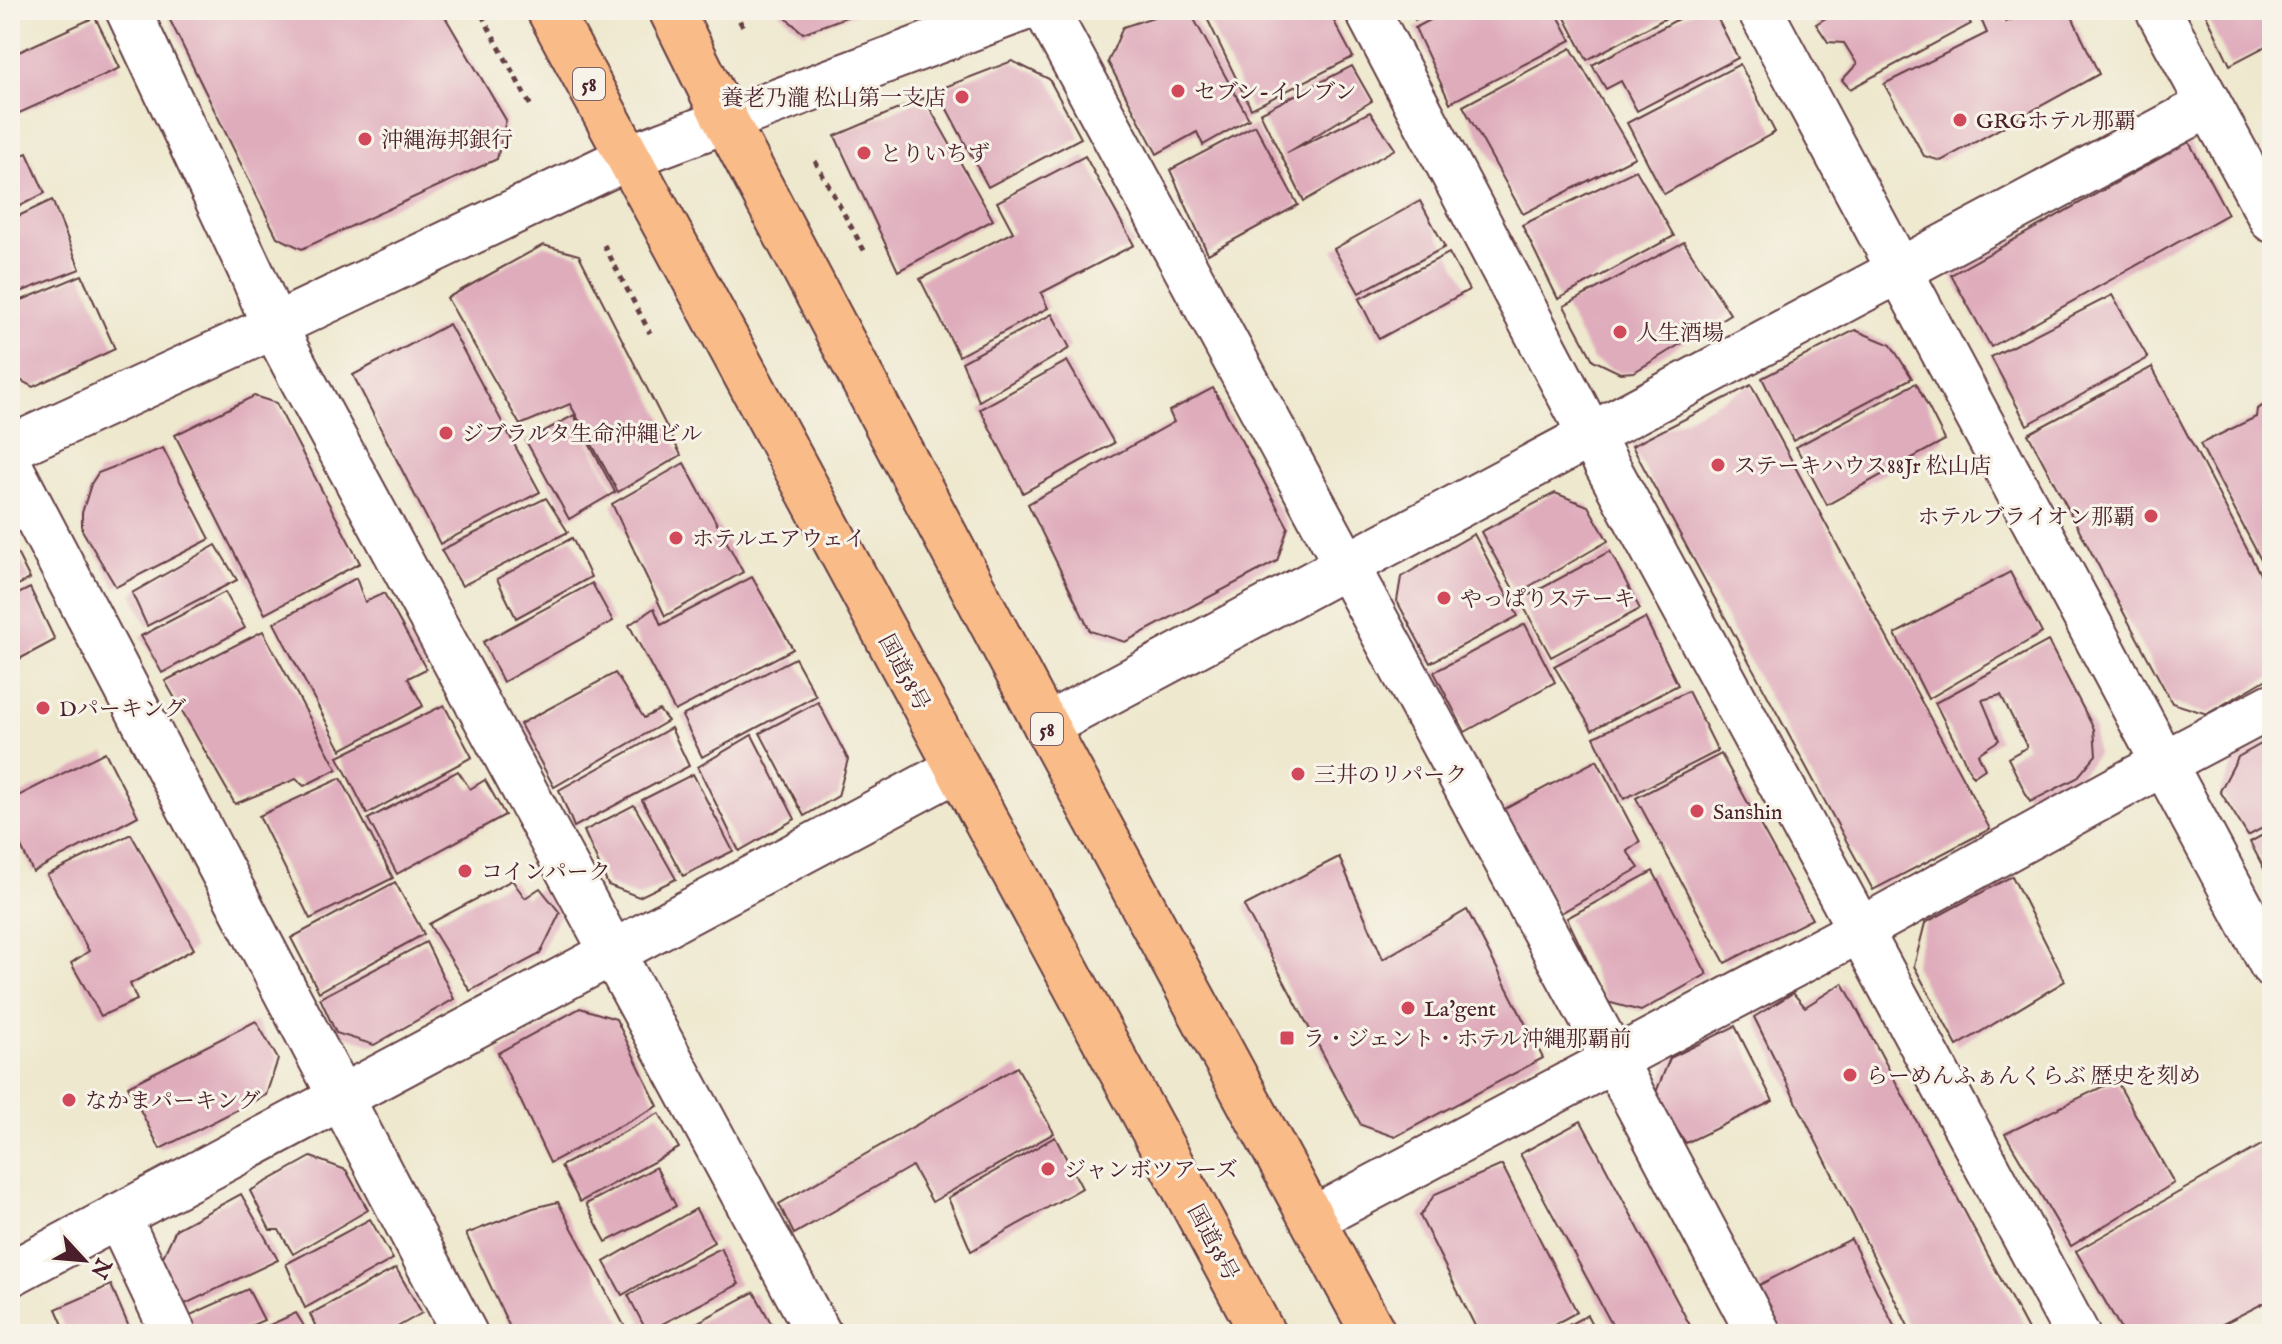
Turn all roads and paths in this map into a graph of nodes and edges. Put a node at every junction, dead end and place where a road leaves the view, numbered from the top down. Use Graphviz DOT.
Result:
graph roads {
  1 [pos="128,10"];
  2 [pos="549,10"];
  3 [pos="671,10"];
  4 [pos="734,10"];
  5 [pos="1020,10"];
  6 [pos="1046,10"];
  7 [pos="1367,10"];
  8 [pos="1760,10"];
  9 [pos="2158,10"];
  10 [pos="482,15"];
  11 [pos="745,31"];
  12 [pos="2209,105"];
  13 [pos="533,110"];
  14 [pos="726,121"];
  15 [pos="629,157"];
  16 [pos="815,161"];
  17 [pos="2272,220"];
  18 [pos="604,245"];
  19 [pos="865,252"];
  20 [pos="1900,269"];
  21 [pos="274,326"];
  22 [pos="650,333"];
  23 [pos="1590,434"];
  24 [pos="10,448"];
  25 [pos="10,466"];
  26 [pos="1346,565"];
  27 [pos="2272,706"];
  28 [pos="1046,726"];
  29 [pos="2164,763"];
  30 [pos="957,769"];
  31 [pos="1860,930"];
  32 [pos="611,952"];
  33 [pos="2272,965"];
  34 [pos="1614,1060"];
  35 [pos="341,1097"];
  36 [pos="118,1216"];
  37 [pos="1313,1219"];
  38 [pos="10,1274"];
  39 [pos="174,1334"];
  40 [pos="465,1334"];
  41 [pos="819,1334"];
  42 [pos="1263,1334"];
  43 [pos="1374,1334"];
  44 [pos="1759,1334"];
  45 [pos="2077,1334"];
  1 -- 21 [label="street"];
  2 -- 15 [label="highway, 国道58号 / 58"];
  3 -- 14 [label="highway, 58"];
  4 -- 11 [label="path"];
  5 -- 14 [label="street"];
  6 -- 26 [label="street"];
  7 -- 23 [label="street"];
  8 -- 20 [label="street"];
  9 -- 12 [label="street"];
  10 -- 13 [label="path"];
  12 -- 17 [label="street"];
  12 -- 20 [label="street"];
  14 -- 15 [label="street"];
  14 -- 28 [label="highway, 58"];
  15 -- 21 [label="street"];
  15 -- 30 [label="highway, 国道58号 / 58"];
  16 -- 19 [label="path"];
  18 -- 22 [label="path"];
  20 -- 23 [label="street"];
  20 -- 29 [label="street"];
  21 -- 24 [label="street"];
  21 -- 32 [label="street"];
  23 -- 26 [label="street"];
  23 -- 31 [label="street"];
  25 -- 35 [label="street"];
  26 -- 28 [label="street"];
  26 -- 34 [label="street"];
  27 -- 29 [label="street"];
  28 -- 37 [label="highway, 58"];
  29 -- 31 [label="street"];
  29 -- 33 [label="street"];
  30 -- 32 [label="street"];
  30 -- 42 [label="highway, 国道58号 / 58"];
  31 -- 34 [label="street"];
  31 -- 45 [label="street"];
  32 -- 35 [label="street"];
  32 -- 41 [label="street"];
  34 -- 37 [label="street"];
  34 -- 44 [label="street"];
  35 -- 36 [label="street"];
  35 -- 40 [label="street"];
  36 -- 38 [label="street"];
  36 -- 39 [label="street"];
  37 -- 43 [label="highway, 58"];
}
